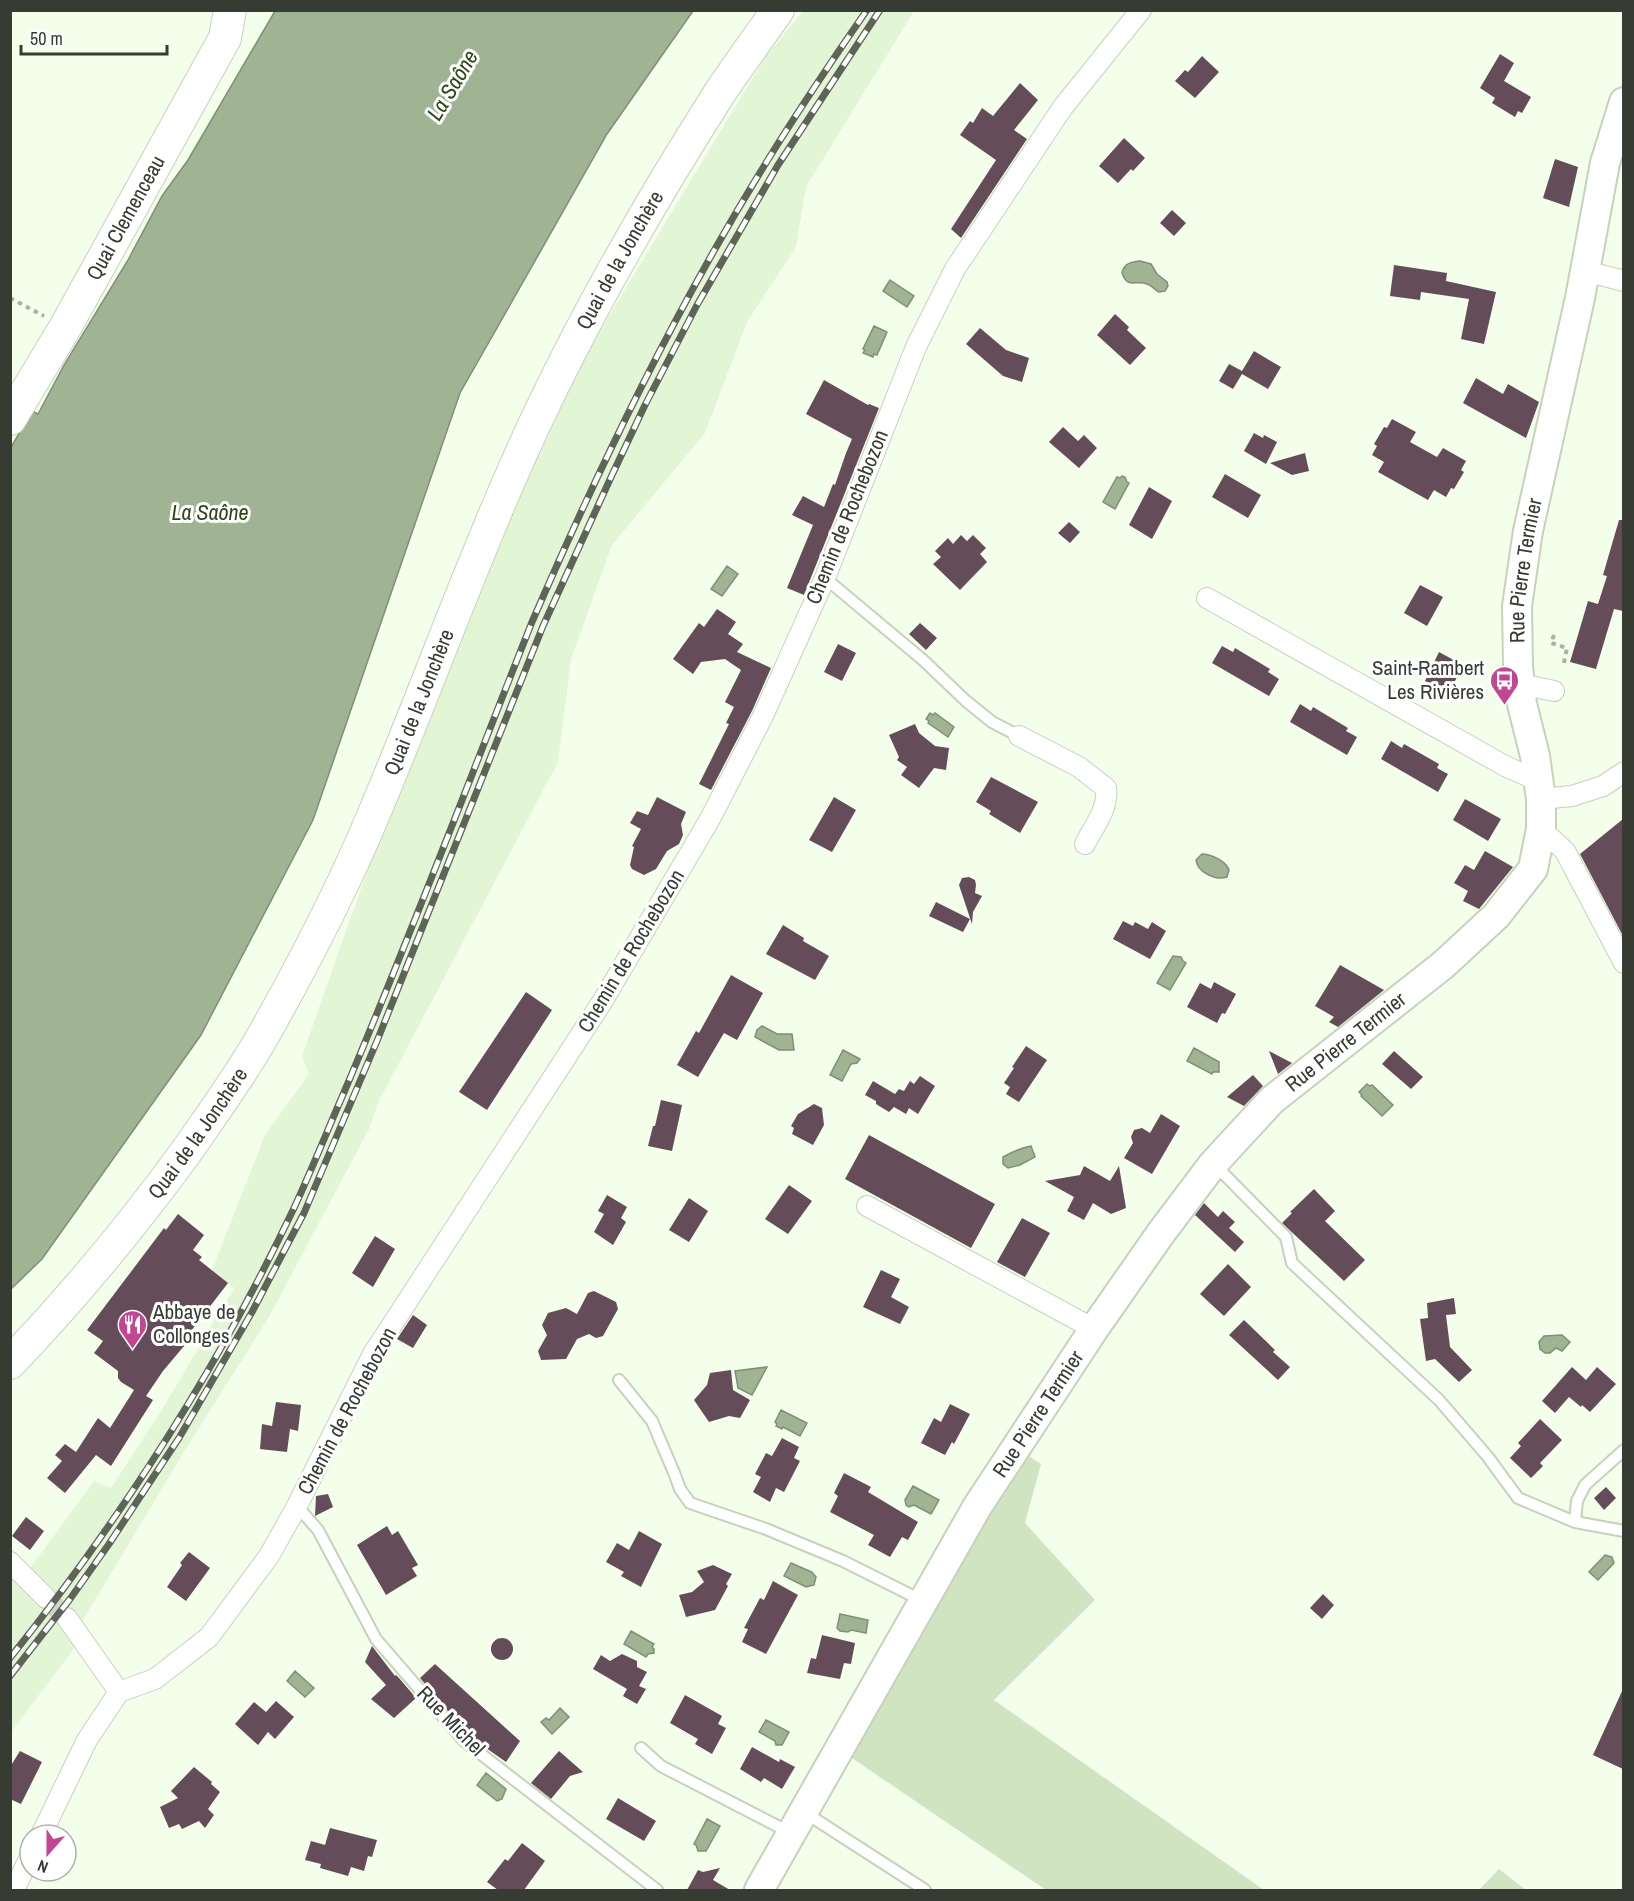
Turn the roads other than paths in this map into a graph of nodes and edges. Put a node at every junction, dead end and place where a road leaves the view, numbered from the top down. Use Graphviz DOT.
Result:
graph roads {
  1 [pos="227,10"];
  2 [pos="778,10"];
  3 [pos="1141,10"];
  4 [pos="1623,102"];
  5 [pos="1585,271"];
  6 [pos="1623,281"];
  7 [pos="10,393"];
  8 [pos="10,419"];
  9 [pos="825,578"];
  10 [pos="1207,598"];
  11 [pos="1520,684"];
  12 [pos="1554,691"];
  13 [pos="1019,736"];
  14 [pos="1623,772"];
  15 [pos="1540,790"];
  16 [pos="1541,829"];
  17 [pos="1085,844"];
  18 [pos="1623,963"];
  19 [pos="1213,1164"];
  20 [pos="867,1206"];
  21 [pos="1094,1329"];
  22 [pos="10,1364"];
  23 [pos="619,1380"];
  24 [pos="1623,1450"];
  25 [pos="297,1506"];
  26 [pos="1575,1522"];
  27 [pos="1623,1531"];
  28 [pos="10,1562"];
  29 [pos="46,1598"];
  30 [pos="924,1601"];
  31 [pos="67,1618"];
  32 [pos="119,1692"];
  33 [pos="642,1748"];
  34 [pos="798,1822"];
  35 [pos="47,1823"];
  36 [pos="657,1890"];
  37 [pos="759,1890"];
  38 [pos="925,1890"];
  1 -- 7 [label="main road, Quai Clemenceau"];
  1 -- 8 [label="main road, Quai Clemenceau"];
  2 -- 22 [label="main road, Quai de la Jonchère"];
  3 -- 9 [label="street, Chemin de Rochebozon"];
  4 -- 5 [label="street, Rue Pierre Termier"];
  5 -- 6 [label="street"];
  5 -- 11 [label="street, Rue Pierre Termier"];
  9 -- 13 [label="lane"];
  9 -- 25 [label="street, Chemin de Rochebozon"];
  10 -- 15 [label="street"];
  11 -- 12 [label="street"];
  11 -- 15 [label="street, Rue Pierre Termier"];
  13 -- 17 [label="street"];
  14 -- 15 [label="street"];
  15 -- 16 [label="street, Rue Pierre Termier"];
  16 -- 18 [label="street"];
  16 -- 19 [label="street, Rue Pierre Termier"];
  19 -- 21 [label="street, Rue Pierre Termier"];
  19 -- 26 [label="lane"];
  20 -- 21 [label="street"];
  21 -- 30 [label="street, Rue Pierre Termier"];
  23 -- 30 [label="lane"];
  24 -- 26 [label="lane"];
  25 -- 32 [label="street, Chemin de Rochebozon"];
  25 -- 36 [label="lane, Rue Michel"];
  26 -- 27 [label="lane"];
  28 -- 29 [label="street"];
  30 -- 34 [label="street, Rue Pierre Termier"];
  31 -- 32 [label="street"];
  32 -- 35 [label="street"];
  33 -- 34 [label="lane"];
  34 -- 37 [label="street, Rue Pierre Termier"];
  34 -- 38 [label="lane"];
}
